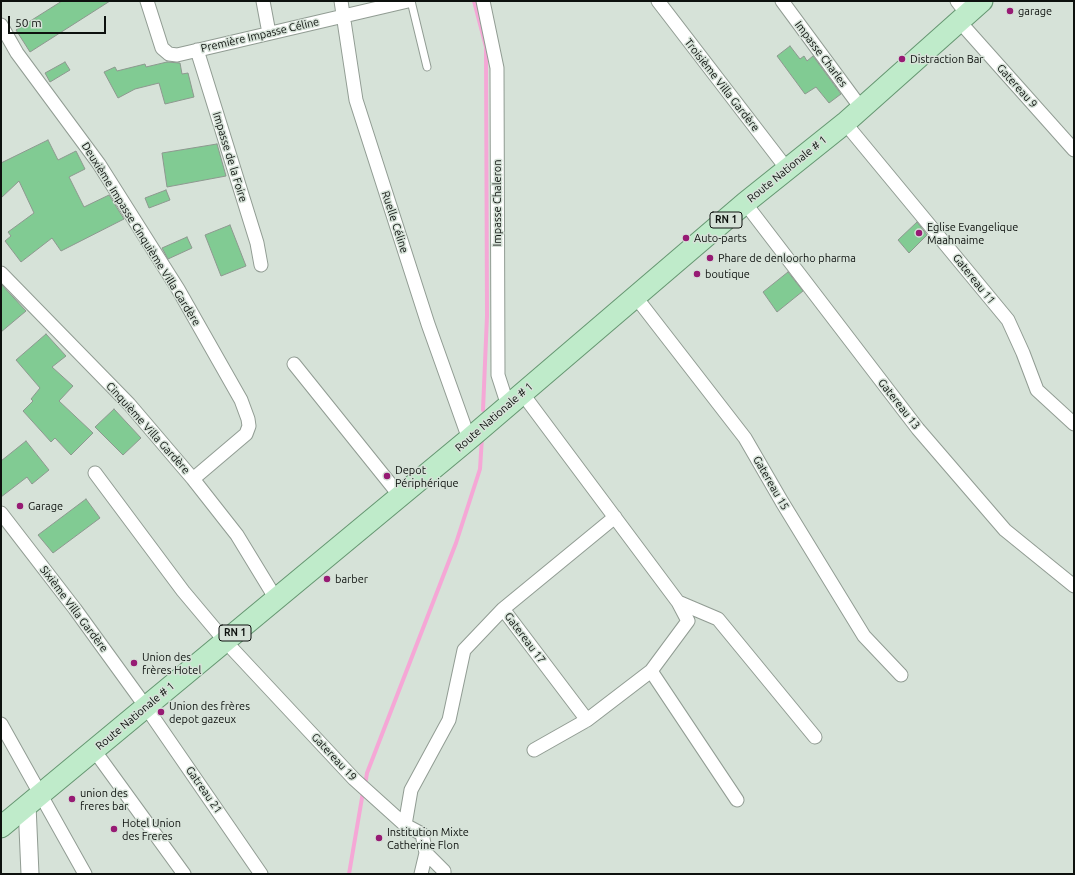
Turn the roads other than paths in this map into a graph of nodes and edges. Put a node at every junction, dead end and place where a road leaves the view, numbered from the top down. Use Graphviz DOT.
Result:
graph roads {
  1 [pos="147,1"];
  2 [pos="263,1"];
  3 [pos="341,1"];
  4 [pos="408,1"];
  5 [pos="411,1"];
  6 [pos="483,1"];
  7 [pos="658,1"];
  8 [pos="782,1"];
  9 [pos="966,9"];
  10 [pos="343,16"];
  11 [pos="1,25"];
  12 [pos="269,33"];
  13 [pos="197,50"];
  14 [pos="427,67"];
  15 [pos="861,108"];
  16 [pos="845,123"];
  17 [pos="1074,150"];
  18 [pos="787,169"];
  19 [pos="745,203"];
  20 [pos="261,265"];
  21 [pos="1,273"];
  22 [pos="635,296"];
  23 [pos="294,364"];
  24 [pos="515,399"];
  25 [pos="1074,424"];
  26 [pos="469,439"];
  27 [pos="95,473"];
  28 [pos="194,479"];
  29 [pos="400,496"];
  30 [pos="1,513"];
  31 [pos="615,517"];
  32 [pos="1074,586"];
  33 [pos="276,599"];
  34 [pos="678,602"];
  35 [pos="502,609"];
  36 [pos="225,642"];
  37 [pos="651,671"];
  38 [pos="901,675"];
  39 [pos="146,707"];
  40 [pos="587,720"];
  41 [pos="1,724"];
  42 [pos="814,737"];
  43 [pos="94,750"];
  44 [pos="534,750"];
  45 [pos="33,800"];
  46 [pos="737,800"];
  47 [pos="405,825"];
  48 [pos="1,827"];
  49 [pos="426,853"];
  50 [pos="444,873"];
  51 [pos="30,874"];
  52 [pos="85,874"];
  53 [pos="184,874"];
  54 [pos="261,874"];
  55 [pos="421,874"];
  1 -- 13 [label="street, Première Impasse Céline"];
  2 -- 12 [label="street"];
  3 -- 10 [label="street, Ruelle Céline"];
  4 -- 10 [label="street, Première Impasse Céline"];
  5 -- 14 [label="lane"];
  6 -- 24 [label="street, Impasse Chaleron"];
  7 -- 18 [label="street, Troisième Villa Gardère"];
  8 -- 15 [label="street, Impasse Charles"];
  9 -- 15 [label="main road, Route Nationale # 1 / RN 1"];
  9 -- 17 [label="street, Gatereau 9"];
  10 -- 12 [label="street, Première Impasse Céline"];
  10 -- 26 [label="street, Ruelle Céline"];
  11 -- 28 [label="street, Deuxième Impasse Cinquième Villa Gardère"];
  12 -- 13 [label="street, Première Impasse Céline"];
  13 -- 20 [label="street, Impasse de la Foire"];
  15 -- 16 [label="main road, Route Nationale # 1 / RN 1"];
  16 -- 18 [label="main road, Route Nationale # 1 / RN 1"];
  16 -- 25 [label="street, Gatereau 11"];
  18 -- 19 [label="main road, Route Nationale # 1 / RN 1"];
  19 -- 22 [label="main road, Route Nationale # 1 / RN 1"];
  19 -- 32 [label="street, Gatereau 13"];
  21 -- 28 [label="street, Cinquième Villa Gardère"];
  22 -- 24 [label="main road, Route Nationale # 1 / RN 1"];
  22 -- 38 [label="street, Gatereau 15"];
  23 -- 29 [label="street"];
  24 -- 26 [label="main road, Route Nationale # 1 / RN 1"];
  24 -- 31 [label="street"];
  26 -- 29 [label="main road, Route Nationale # 1 / RN 1"];
  27 -- 36 [label="street, Gatereau 19"];
  28 -- 33 [label="street, Cinquième Villa Gardère"];
  29 -- 33 [label="main road, Route Nationale # 1 / RN 1"];
  30 -- 39 [label="street, Sixième Villa Gardère"];
  31 -- 34 [label="street"];
  31 -- 35 [label="street"];
  33 -- 36 [label="main road, Route Nationale # 1 / RN 1"];
  34 -- 37 [label="street"];
  34 -- 42 [label="street"];
  35 -- 40 [label="street, Gatereau 17"];
  35 -- 47 [label="street, Gatereau 17"];
  36 -- 39 [label="main road, Route Nationale # 1 / RN 1"];
  36 -- 47 [label="street, Gatereau 19"];
  37 -- 40 [label="street"];
  37 -- 46 [label="street"];
  39 -- 43 [label="main road, Route Nationale # 1 / RN 1"];
  39 -- 54 [label="street, Gatreau 21"];
  40 -- 44 [label="street"];
  41 -- 45 [label="street"];
  43 -- 45 [label="main road, Route Nationale # 1 / RN 1"];
  43 -- 53 [label="street"];
  45 -- 48 [label="main road, Route Nationale # 1 / RN 1"];
  45 -- 51 [label="street"];
  45 -- 52 [label="street"];
  47 -- 49 [label="street, Gatereau 19"];
  49 -- 50 [label="street"];
  49 -- 55 [label="street, Gatereau 19"];
}
